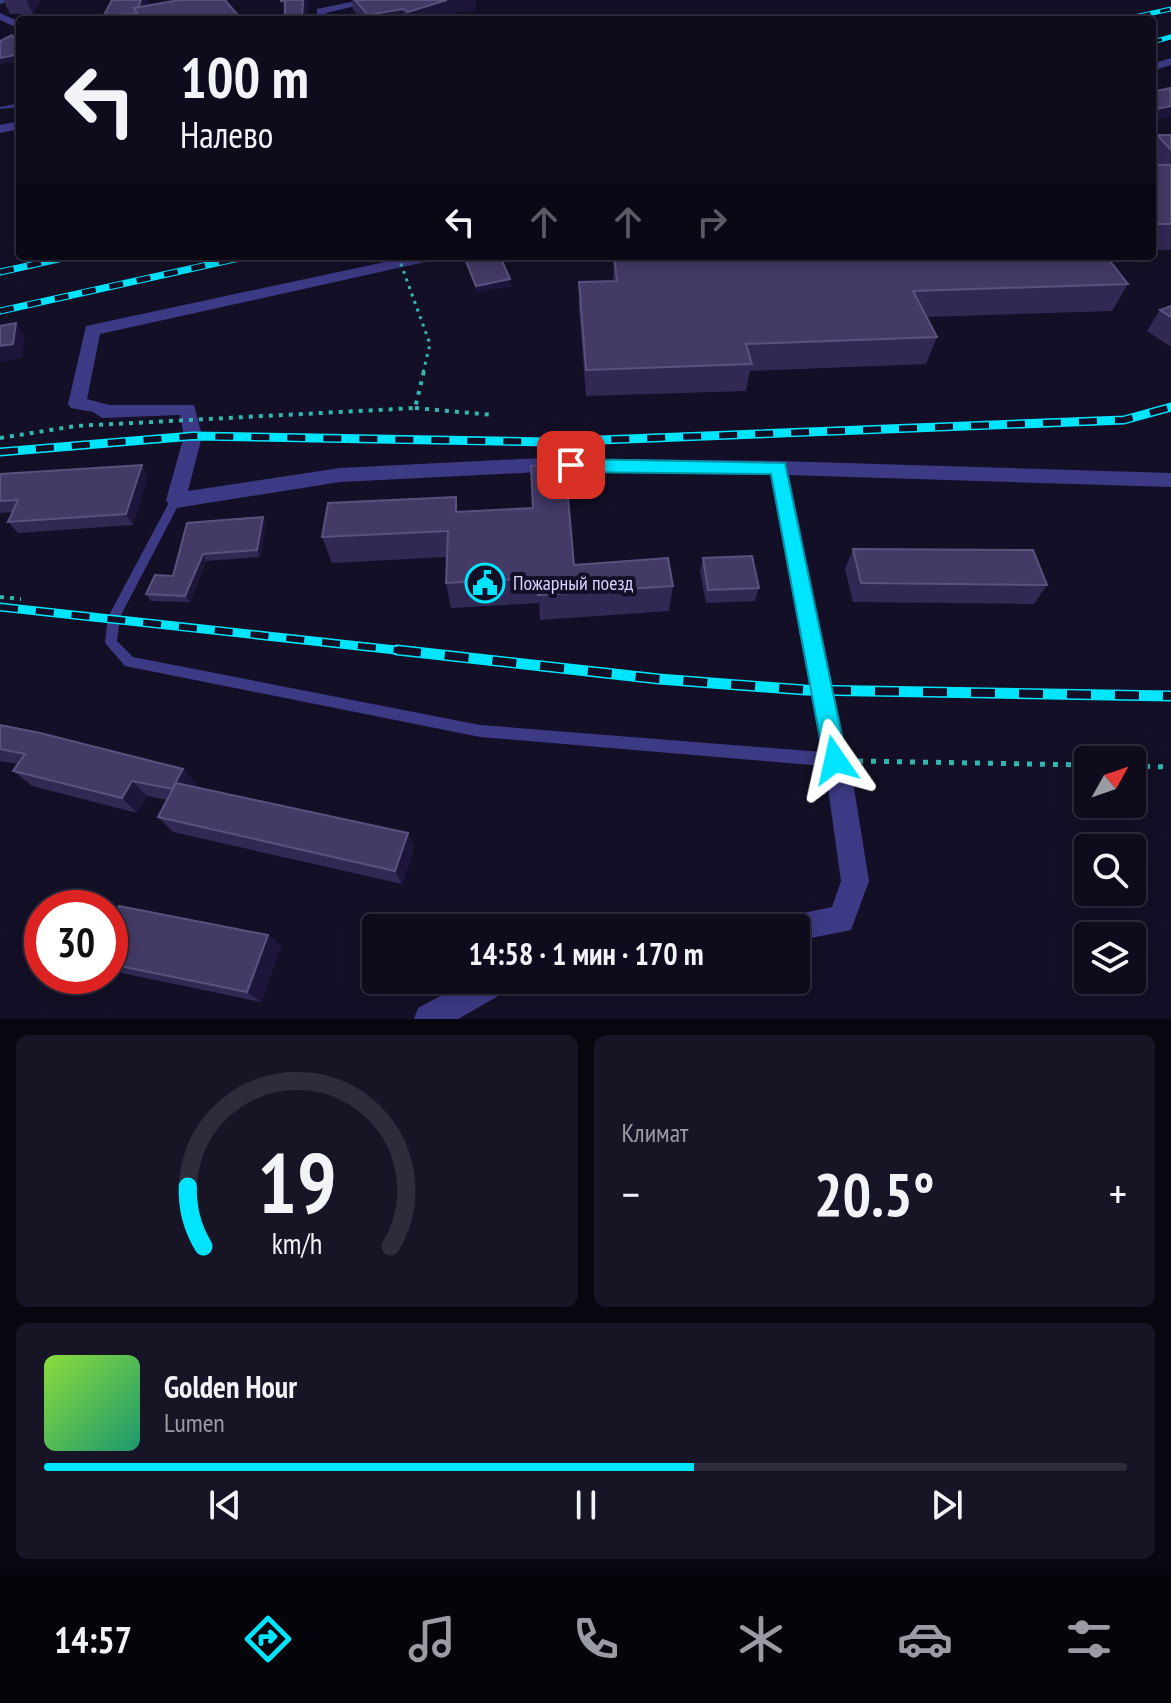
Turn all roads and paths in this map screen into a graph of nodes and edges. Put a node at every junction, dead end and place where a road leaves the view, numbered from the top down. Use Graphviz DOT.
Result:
graph roads {
  1 [pos="10,0"];
  2 [pos="376,0"];
  3 [pos="0,2"];
  4 [pos="321,10"];
  5 [pos="16,106"];
  6 [pos="2,108"];
  7 [pos="399,260"];
  8 [pos="416,260"];
  9 [pos="415,408"];
  10 [pos="494,415"];
  11 [pos="0,438"];
  12 [pos="778,468"];
  13 [pos="1171,480"];
  14 [pos="176,500"];
  15 [pos="0,597"];
  16 [pos="21,599"];
  17 [pos="835,760"];
  18 [pos="1074,765"];
  19 [pos="1146,766"];
  20 [pos="1171,767"];
  21 [pos="810,925"];
  22 [pos="474,994"];
  23 [pos="429,1019"];
  1 -- 3 [label="lane"];
  2 -- 4 [label="street"];
  5 -- 6 [label="lane"];
  7 -- 9 [label="path, bridge"];
  8 -- 14 [label="street"];
  9 -- 10 [label="path"];
  9 -- 11 [label="path, bridge"];
  12 -- 13 [label="street"];
  12 -- 14 [label="street"];
  12 -- 17 [label="street"];
  14 -- 17 [label="lane"];
  15 -- 16 [label="path"];
  17 -- 18 [label="path"];
  17 -- 21 [label="street"];
  19 -- 20 [label="path"];
  22 -- 23 [label="street"];
}
